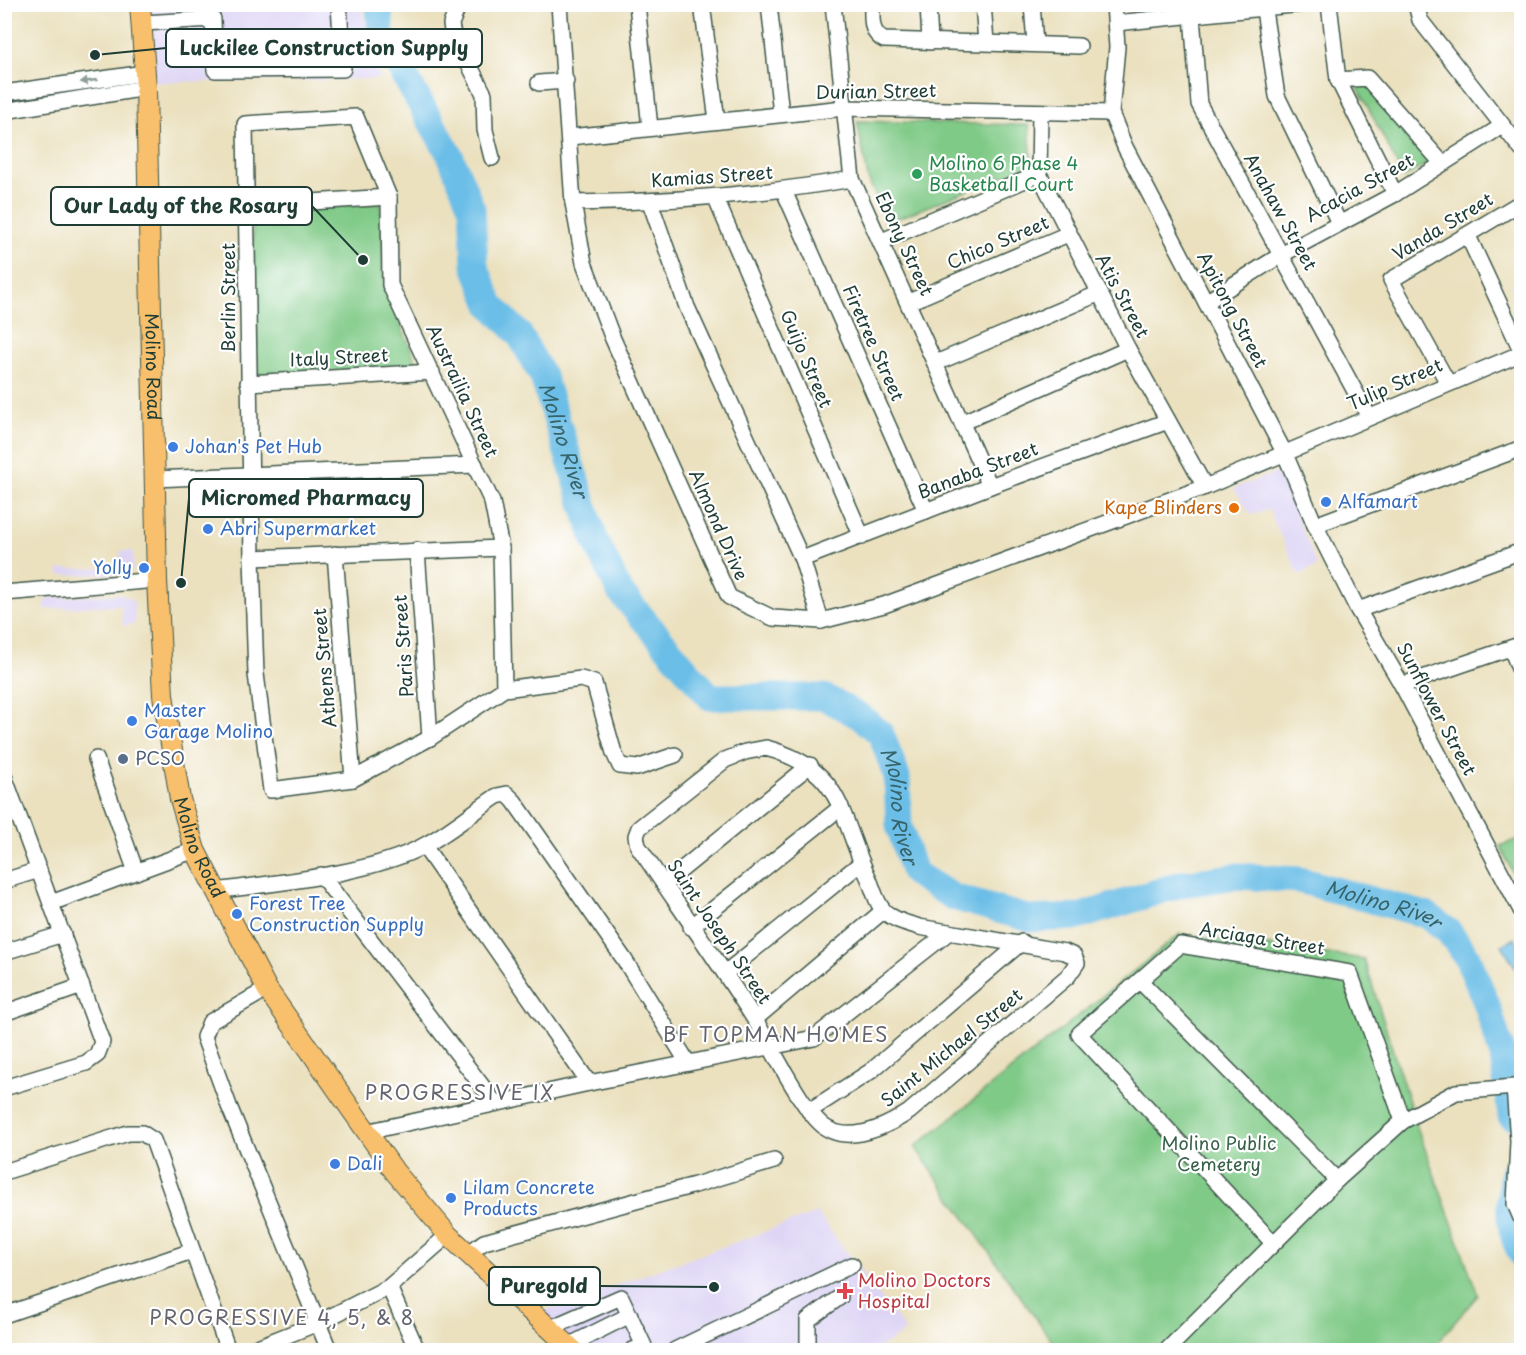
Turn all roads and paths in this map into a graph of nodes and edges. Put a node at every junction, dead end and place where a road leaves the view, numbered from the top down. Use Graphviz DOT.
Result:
graph roads {
  1 [pos="339,4"];
  2 [pos="459,4"];
  3 [pos="559,4"];
  4 [pos="637,4"];
  5 [pos="702,4"];
  6 [pos="769,4"];
  7 [pos="833,4"];
  8 [pos="872,4"];
  9 [pos="928,4"];
  10 [pos="983,4"];
  11 [pos="1032,4"];
  12 [pos="1114,4"];
  13 [pos="1302,4"];
  14 [pos="1329,4"];
  15 [pos="1416,4"];
  16 [pos="1264,10"];
  17 [pos="212,12"];
  18 [pos="142,14"];
  19 [pos="1192,16"];
  20 [pos="1116,23"];
  21 [pos="930,42"];
  22 [pos="986,42"];
  23 [pos="1035,44"];
  24 [pos="1079,46"];
  25 [pos="145,80"];
  26 [pos="1338,80"];
  27 [pos="566,81"];
  28 [pos="539,83"];
  29 [pos="4,93"];
  30 [pos="844,108"];
  31 [pos="4,111"];
  32 [pos="1040,112"];
  33 [pos="1111,113"];
  34 [pos="781,114"];
  35 [pos="356,117"];
  36 [pos="717,121"];
  37 [pos="1502,126"];
  38 [pos="650,128"];
  39 [pos="570,137"];
  40 [pos="1521,150"];
  41 [pos="492,158"];
  42 [pos="1442,163"];
  43 [pos="1040,174"];
  44 [pos="852,179"];
  45 [pos="784,191"];
  46 [pos="1395,194"];
  47 [pos="389,197"];
  48 [pos="715,197"];
  49 [pos="573,202"];
  50 [pos="650,202"];
  51 [pos="1521,202"];
  52 [pos="248,206"];
  53 [pos="1339,223"];
  54 [pos="1068,234"];
  55 [pos="1468,236"];
  56 [pos="882,241"];
  57 [pos="1281,255"];
  58 [pos="1100,293"];
  59 [pos="909,302"];
  60 [pos="1206,302"];
  61 [pos="1128,349"];
  62 [pos="1521,352"];
  63 [pos="936,363"];
  64 [pos="432,372"];
  65 [pos="248,383"];
  66 [pos="1448,383"];
  67 [pos="1369,417"];
  68 [pos="1168,421"];
  69 [pos="963,422"];
  70 [pos="1521,448"];
  71 [pos="1286,454"];
  72 [pos="476,465"];
  73 [pos="249,475"];
  74 [pos="155,479"];
  75 [pos="990,486"];
  76 [pos="1206,487"];
  77 [pos="926,511"];
  78 [pos="1315,525"];
  79 [pos="862,537"];
  80 [pos="501,548"];
  81 [pos="417,550"];
  82 [pos="1521,551"];
  83 [pos="335,554"];
  84 [pos="252,558"];
  85 [pos="802,559"];
  86 [pos="157,580"];
  87 [pos="4,594"];
  88 [pos="1358,610"];
  89 [pos="821,621"];
  90 [pos="1516,646"];
  91 [pos="1521,676"];
  92 [pos="1402,685"];
  93 [pos="504,689"];
  94 [pos="430,738"];
  95 [pos="675,755"];
  96 [pos="96,759"];
  97 [pos="810,765"];
  98 [pos="4,776"];
  99 [pos="353,779"];
  100 [pos="841,807"];
  101 [pos="11,811"];
  102 [pos="424,846"];
  103 [pos="195,850"];
  104 [pos="861,863"];
  105 [pos="39,870"];
  106 [pos="135,872"];
  107 [pos="321,875"];
  108 [pos="4,881"];
  109 [pos="664,884"];
  110 [pos="215,891"];
  111 [pos="51,903"];
  112 [pos="883,911"];
  113 [pos="1521,912"];
  114 [pos="691,927"];
  115 [pos="949,932"];
  116 [pos="63,934"];
  117 [pos="1022,942"];
  118 [pos="4,952"];
  119 [pos="725,973"];
  120 [pos="1140,981"];
  121 [pos="82,987"];
  122 [pos="267,989"];
  123 [pos="4,1012"];
  124 [pos="755,1018"];
  125 [pos="772,1046"];
  126 [pos="688,1063"];
  127 [pos="589,1083"];
  128 [pos="4,1088"];
  129 [pos="1518,1088"];
  130 [pos="495,1103"];
  131 [pos="809,1111"];
  132 [pos="1403,1121"];
  133 [pos="366,1132"];
  134 [pos="774,1161"];
  135 [pos="4,1172"];
  136 [pos="1337,1180"];
  137 [pos="1521,1220"];
  138 [pos="448,1235"];
  139 [pos="1273,1243"];
  140 [pos="192,1251"];
  141 [pos="468,1254"];
  142 [pos="852,1265"];
  143 [pos="389,1287"];
  144 [pos="840,1297"];
  145 [pos="4,1315"];
  146 [pos="630,1315"];
  147 [pos="318,1323"];
  148 [pos="548,1329"];
  149 [pos="570,1348"];
  150 [pos="228,1350"];
  151 [pos="250,1350"];
  152 [pos="329,1350"];
  153 [pos="417,1350"];
  154 [pos="633,1350"];
  155 [pos="675,1350"];
  156 [pos="808,1350"];
  157 [pos="1167,1350"];
  1 -- 17 [label="street"];
  2 -- 41 [label="street"];
  3 -- 27 [label="street, Almond Drive"];
  4 -- 38 [label="street"];
  5 -- 36 [label="street"];
  6 -- 34 [label="street"];
  7 -- 30 [label="street, Ebony Street"];
  8 -- 21 [label="street"];
  9 -- 21 [label="street"];
  10 -- 22 [label="street"];
  11 -- 23 [label="street"];
  12 -- 20 [label="street"];
  13 -- 16 [label="street"];
  14 -- 26 [label="street"];
  15 -- 37 [label="street"];
  16 -- 19 [label="street"];
  16 -- 53 [label="street"];
  17 -- 18 [label="street"];
  18 -- 25 [label="main road, Molino Road"];
  19 -- 20 [label="street"];
  19 -- 57 [label="street, Anahaw Street"];
  20 -- 33 [label="street"];
  21 -- 22 [label="street"];
  22 -- 23 [label="street"];
  23 -- 24 [label="street"];
  25 -- 29 [label="street, one-way"];
  25 -- 31 [label="street"];
  25 -- 74 [label="main road, Molino Road"];
  26 -- 42 [label="street"];
  26 -- 46 [label="street"];
  27 -- 28 [label="street"];
  27 -- 39 [label="street, Almond Drive"];
  30 -- 32 [label="street, Durian Street"];
  30 -- 34 [label="street, Durian Street"];
  30 -- 44 [label="street, Ebony Street"];
  32 -- 33 [label="street, Durian Street"];
  32 -- 43 [label="street, Atis Street"];
  33 -- 60 [label="street, Apitong Street"];
  34 -- 36 [label="street, Durian Street"];
  35 -- 47 [label="street, Austrailia Street"];
  35 -- 52 [label="street, Berlin Street"];
  36 -- 38 [label="street, Durian Street"];
  37 -- 40 [label="street"];
  37 -- 42 [label="street, Acacia Street"];
  38 -- 39 [label="street, Durian Street"];
  39 -- 49 [label="street, Almond Drive"];
  42 -- 46 [label="street, Acacia Street"];
  43 -- 54 [label="street, Atis Street"];
  43 -- 56 [label="street"];
  44 -- 45 [label="street, Kamias Street"];
  44 -- 56 [label="street, Ebony Street"];
  45 -- 48 [label="street, Kamias Street"];
  45 -- 77 [label="street, Firetree Street"];
  46 -- 53 [label="street, Acacia Street"];
  47 -- 52 [label="street"];
  47 -- 64 [label="street, Austrailia Street"];
  48 -- 50 [label="street, Kamias Street"];
  48 -- 79 [label="street, Guijo Street"];
  49 -- 50 [label="street, Kamias Street"];
  49 -- 89 [label="street, Almond Drive"];
  50 -- 85 [label="street"];
  51 -- 55 [label="street, Vanda Street"];
  52 -- 65 [label="street, Berlin Street"];
  53 -- 57 [label="street, Acacia Street"];
  54 -- 58 [label="street, Atis Street"];
  54 -- 59 [label="street, Chico Street"];
  55 -- 62 [label="street"];
  55 -- 66 [label="street, Vanda Street"];
  56 -- 59 [label="street, Ebony Street"];
  57 -- 60 [label="street, Acacia Street"];
  57 -- 67 [label="street, Anahaw Street"];
  58 -- 61 [label="street, Atis Street"];
  58 -- 63 [label="street"];
  59 -- 63 [label="street, Ebony Street"];
  60 -- 71 [label="street, Apitong Street"];
  61 -- 68 [label="street, Atis Street"];
  61 -- 69 [label="street"];
  62 -- 66 [label="street, Tulip Street"];
  63 -- 69 [label="street, Ebony Street"];
  64 -- 65 [label="street, Italy Street"];
  64 -- 72 [label="street, Austrailia Street"];
  65 -- 73 [label="street, Berlin Street"];
  66 -- 67 [label="street, Tulip Street"];
  67 -- 71 [label="street, Tulip Street"];
  68 -- 75 [label="street, Banaba Street"];
  68 -- 76 [label="street, Atis Street"];
  69 -- 75 [label="street, Ebony Street"];
  70 -- 78 [label="street"];
  71 -- 76 [label="street, Almond Drive"];
  71 -- 78 [label="street, Apitong Street"];
  72 -- 73 [label="street"];
  72 -- 80 [label="street, Austrailia Street"];
  73 -- 74 [label="street"];
  73 -- 84 [label="street, Berlin Street"];
  74 -- 86 [label="main road, Molino Road"];
  75 -- 77 [label="street, Banaba Street"];
  76 -- 89 [label="street, Almond Drive"];
  77 -- 79 [label="street, Banaba Street"];
  78 -- 88 [label="street, Sunflower Street"];
  79 -- 85 [label="street, Banaba Street"];
  80 -- 81 [label="street"];
  80 -- 93 [label="street, Austrailia Street"];
  81 -- 83 [label="street"];
  81 -- 94 [label="street, Paris Street"];
  82 -- 88 [label="street"];
  83 -- 84 [label="street"];
  83 -- 99 [label="street, Athens Street"];
  84 -- 99 [label="street, Berlin Street"];
  85 -- 89 [label="street"];
  86 -- 87 [label="street"];
  86 -- 103 [label="main road, Molino Road"];
  88 -- 92 [label="street, Sunflower Street"];
  90 -- 91 [label="street"];
  90 -- 92 [label="street"];
  92 -- 113 [label="street, Sunflower Street"];
  93 -- 94 [label="street"];
  93 -- 95 [label="street"];
  94 -- 99 [label="street"];
  96 -- 106 [label="street"];
  97 -- 100 [label="street"];
  97 -- 109 [label="street"];
  97 -- 109 [label="street, Saint Joseph Street"];
  98 -- 101 [label="street"];
  100 -- 104 [label="street"];
  100 -- 114 [label="street"];
  101 -- 105 [label="street"];
  102 -- 107 [label="street"];
  102 -- 126 [label="street"];
  102 -- 127 [label="street"];
  103 -- 106 [label="street"];
  103 -- 110 [label="main road, Molino Road"];
  104 -- 112 [label="street"];
  104 -- 119 [label="street"];
  105 -- 108 [label="street"];
  105 -- 111 [label="street"];
  106 -- 111 [label="street"];
  107 -- 110 [label="street"];
  107 -- 130 [label="street"];
  109 -- 114 [label="street, Saint Joseph Street"];
  110 -- 122 [label="main road, Molino Road"];
  111 -- 116 [label="street"];
  112 -- 115 [label="street"];
  112 -- 124 [label="street"];
  114 -- 119 [label="street, Saint Joseph Street"];
  115 -- 117 [label="street"];
  115 -- 125 [label="street"];
  116 -- 118 [label="street"];
  116 -- 121 [label="street"];
  117 -- 131 [label="street"];
  117 -- 131 [label="street, Saint Michael Street"];
  119 -- 124 [label="street, Saint Joseph Street"];
  120 -- 132 [label="street, Arciaga Street"];
  120 -- 136 [label="street"];
  120 -- 139 [label="street, Arciaga Street"];
  121 -- 123 [label="street"];
  121 -- 128 [label="street"];
  122 -- 133 [label="main road, Molino Road"];
  122 -- 147 [label="street"];
  124 -- 125 [label="street, Saint Joseph Street"];
  125 -- 126 [label="street"];
  125 -- 131 [label="street, Saint Joseph Street"];
  126 -- 127 [label="street"];
  127 -- 130 [label="street"];
  129 -- 132 [label="street"];
  129 -- 137 [label="street"];
  130 -- 133 [label="street"];
  132 -- 136 [label="street"];
  133 -- 138 [label="main road, Molino Road"];
  134 -- 141 [label="street"];
  135 -- 140 [label="street"];
  136 -- 139 [label="street"];
  138 -- 141 [label="main road, Molino Road"];
  138 -- 143 [label="street"];
  139 -- 157 [label="street"];
  140 -- 145 [label="street"];
  140 -- 150 [label="street"];
  141 -- 148 [label="main road, Molino Road"];
  142 -- 155 [label="street"];
  143 -- 147 [label="street"];
  143 -- 153 [label="street"];
  144 -- 156 [label="street"];
  146 -- 148 [label="street"];
  146 -- 149 [label="street"];
  146 -- 154 [label="street"];
  147 -- 151 [label="street"];
  147 -- 152 [label="street"];
  148 -- 149 [label="main road, Molino Road"];
}
